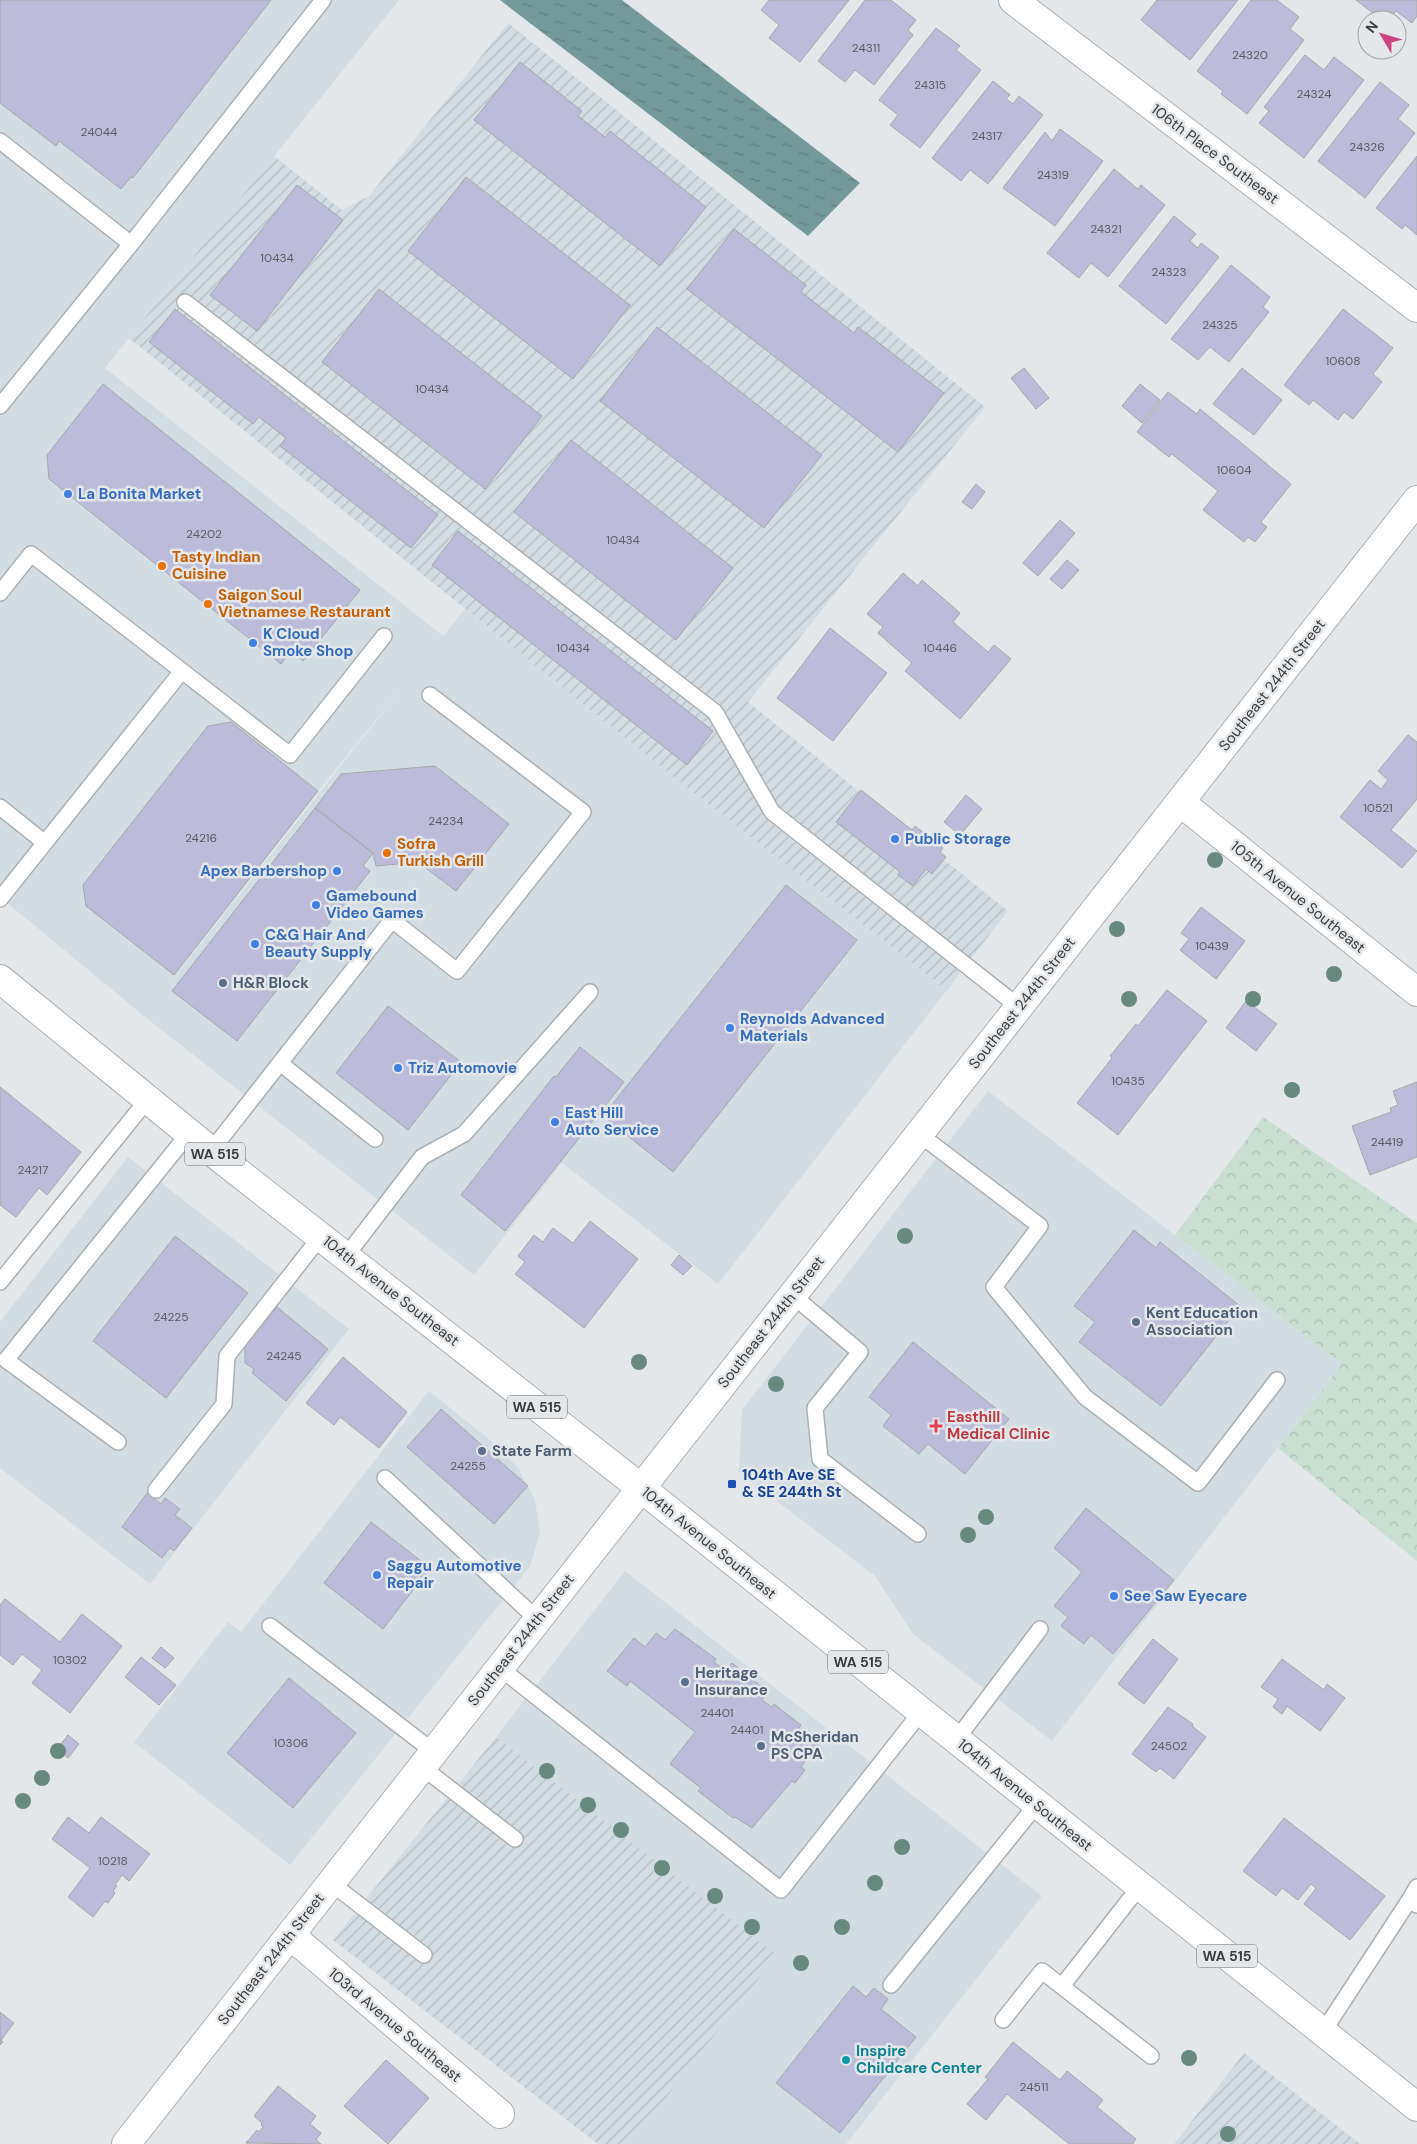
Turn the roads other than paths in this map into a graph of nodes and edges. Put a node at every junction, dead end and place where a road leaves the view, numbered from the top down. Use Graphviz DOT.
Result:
graph roads {
  1 [pos="323,0"];
  2 [pos="1013,0"];
  3 [pos="0,141"];
  4 [pos="131,244"];
  5 [pos="185,302"];
  6 [pos="1417,308"];
  7 [pos="0,406"];
  8 [pos="1413,514"];
  9 [pos="0,593"];
  10 [pos="384,636"];
  11 [pos="182,670"];
  12 [pos="430,695"];
  13 [pos="1180,802"];
  14 [pos="0,807"];
  15 [pos="45,843"];
  16 [pos="0,900"];
  17 [pos="0,979"];
  18 [pos="590,992"];
  19 [pos="1417,992"];
  20 [pos="1019,1007"];
  21 [pos="280,1063"];
  22 [pos="148,1100"];
  23 [pos="188,1133"];
  24 [pos="918,1134"];
  25 [pos="375,1139"];
  26 [pos="211,1151"];
  27 [pos="321,1236"];
  28 [pos="346,1256"];
  29 [pos="0,1282"];
  30 [pos="792,1295"];
  31 [pos="1277,1380"];
  32 [pos="118,1442"];
  33 [pos="385,1478"];
  34 [pos="640,1488"];
  35 [pos="156,1490"];
  36 [pos="918,1534"];
  37 [pos="538,1620"];
  38 [pos="270,1626"];
  39 [pos="1040,1629"];
  40 [pos="500,1668"];
  41 [pos="921,1712"];
  42 [pos="956,1740"];
  43 [pos="428,1759"];
  44 [pos="1037,1804"];
  45 [pos="515,1839"];
  46 [pos="330,1883"];
  47 [pos="1140,1886"];
  48 [pos="1415,1897"];
  49 [pos="290,1935"];
  50 [pos="424,1956"];
  51 [pos="892,1985"];
  52 [pos="1062,1986"];
  53 [pos="1003,2020"];
  54 [pos="1323,2032"];
  55 [pos="1151,2056"];
  56 [pos="1417,2107"];
  57 [pos="500,2114"];
  58 [pos="126,2144"];
  1 -- 4 [label="lane"];
  2 -- 6 [label="street, 106th Place Southeast"];
  3 -- 4 [label="lane"];
  4 -- 7 [label="lane"];
  5 -- 20 [label="lane"];
  8 -- 13 [label="street, Southeast 244th Street"];
  9 -- 11 [label="lane"];
  10 -- 11 [label="lane"];
  11 -- 15 [label="lane"];
  12 -- 21 [label="lane"];
  13 -- 19 [label="street, 105th Avenue Southeast"];
  13 -- 20 [label="street, Southeast 244th Street"];
  14 -- 15 [label="lane"];
  15 -- 16 [label="lane"];
  17 -- 22 [label="street, 104th Avenue Southeast / WA 515"];
  18 -- 28 [label="lane"];
  20 -- 24 [label="street, Southeast 244th Street"];
  21 -- 25 [label="lane"];
  21 -- 26 [label="lane"];
  22 -- 23 [label="street, 104th Avenue Southeast / WA 515"];
  22 -- 29 [label="lane"];
  23 -- 26 [label="street, 104th Avenue Southeast / WA 515"];
  23 -- 32 [label="lane"];
  24 -- 30 [label="street, Southeast 244th Street"];
  24 -- 31 [label="lane"];
  26 -- 27 [label="street, 104th Avenue Southeast / WA 515"];
  27 -- 28 [label="street, 104th Avenue Southeast / WA 515"];
  27 -- 35 [label="lane"];
  28 -- 34 [label="street, 104th Avenue Southeast / WA 515"];
  30 -- 34 [label="street, Southeast 244th Street"];
  30 -- 36 [label="lane"];
  33 -- 37 [label="lane"];
  34 -- 37 [label="street, Southeast 244th Street"];
  34 -- 41 [label="street, 104th Avenue Southeast / WA 515"];
  37 -- 40 [label="street, Southeast 244th Street"];
  38 -- 43 [label="lane"];
  39 -- 42 [label="lane"];
  40 -- 41 [label="lane"];
  40 -- 43 [label="street, Southeast 244th Street"];
  41 -- 42 [label="street, 104th Avenue Southeast / WA 515"];
  42 -- 44 [label="street, 104th Avenue Southeast / WA 515"];
  43 -- 45 [label="lane"];
  43 -- 46 [label="street, Southeast 244th Street"];
  44 -- 47 [label="street, 104th Avenue Southeast / WA 515"];
  44 -- 51 [label="lane"];
  46 -- 49 [label="street, Southeast 244th Street"];
  46 -- 50 [label="lane"];
  47 -- 52 [label="lane"];
  47 -- 54 [label="street, 104th Avenue Southeast / WA 515"];
  48 -- 54 [label="lane"];
  49 -- 57 [label="street, 103rd Avenue Southeast"];
  49 -- 58 [label="street, Southeast 244th Street"];
  52 -- 53 [label="lane"];
  52 -- 55 [label="lane"];
  54 -- 56 [label="street, 104th Avenue Southeast / WA 515"];
}
